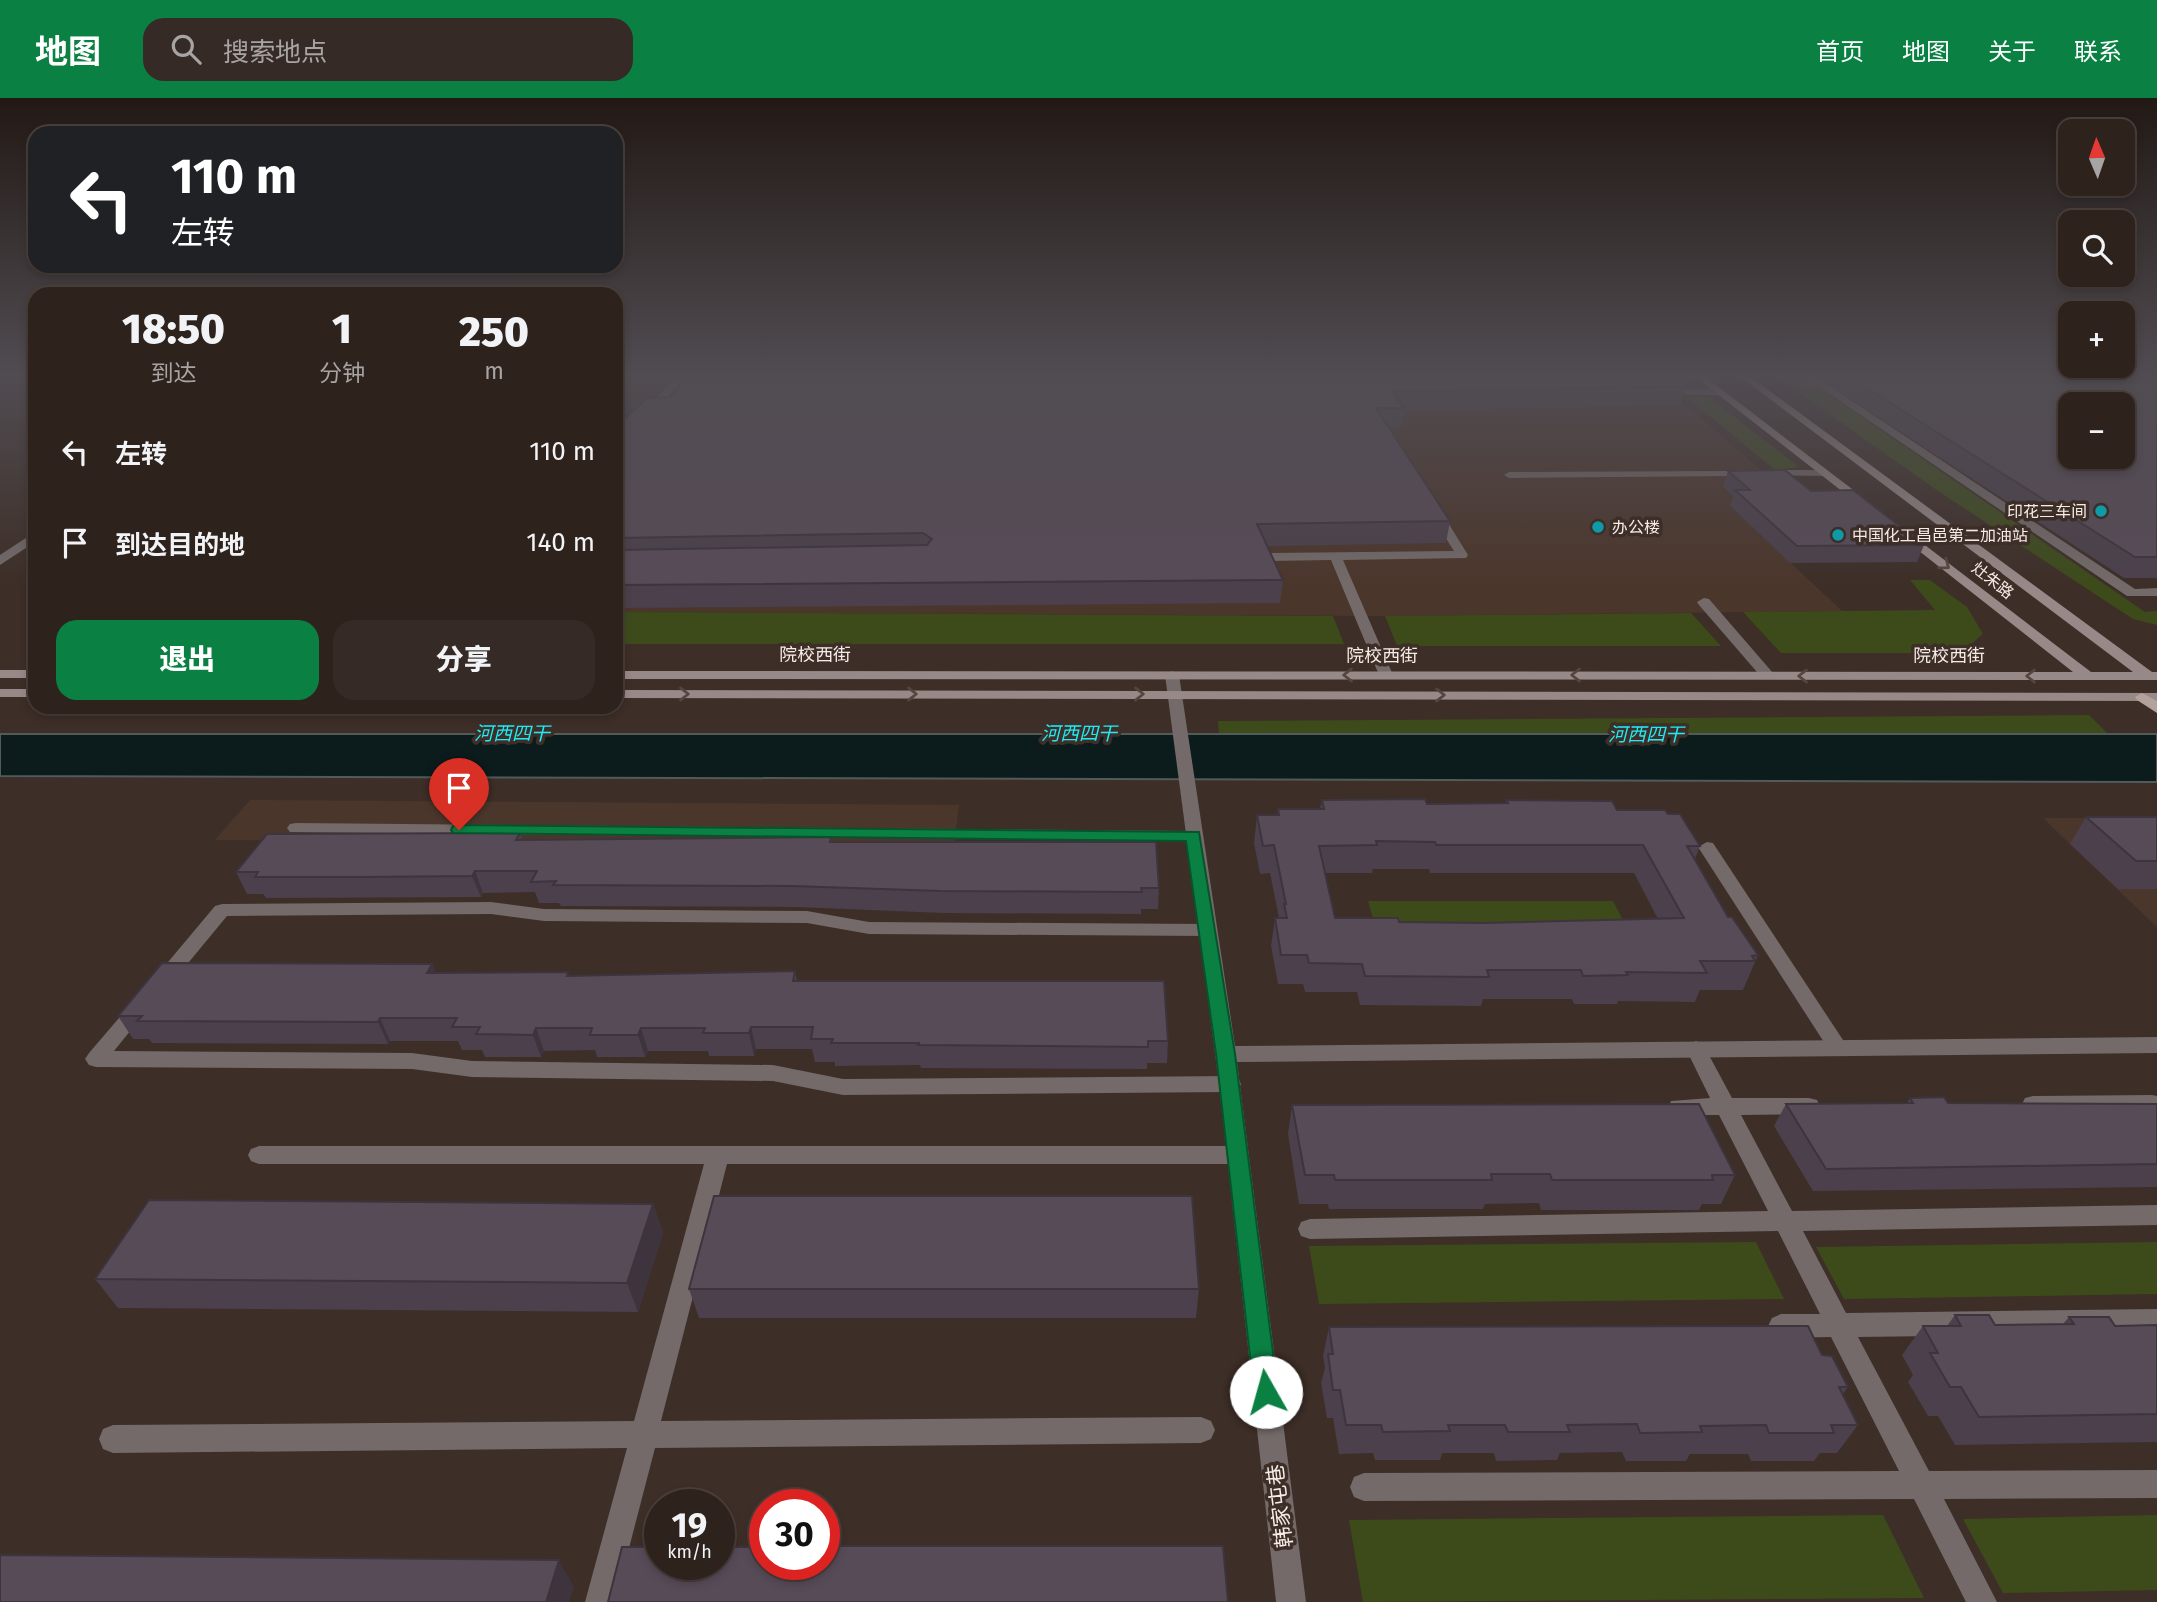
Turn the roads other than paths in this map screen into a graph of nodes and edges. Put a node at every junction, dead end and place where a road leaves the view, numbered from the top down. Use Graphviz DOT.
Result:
graph roads {
  1 [pos="1788,445"];
  2 [pos="1837,445"];
  3 [pos="1912,445"];
  4 [pos="1767,473"];
  5 [pos="1825,473"];
  6 [pos="1731,474"];
  7 [pos="1509,475"];
  8 [pos="1428,499"];
  9 [pos="1871,509"];
  10 [pos="1891,524"];
  11 [pos="28,541"];
  12 [pos="1336,556"];
  13 [pos="1268,557"];
  14 [pos="0,561"];
  15 [pos="2157,592"];
  16 [pos="1704,602"];
  17 [pos="0,674"];
  18 [pos="28,674"];
  19 [pos="623,675"];
  20 [pos="1172,675"];
  21 [pos="1386,675"];
  22 [pos="1768,676"];
  23 [pos="2087,676"];
  24 [pos="2154,678"];
  25 [pos="0,693"];
  26 [pos="28,693"];
  27 [pos="623,694"];
  28 [pos="1172,694"];
  29 [pos="2149,697"];
  30 [pos="2157,708"];
  31 [pos="296,828"];
  32 [pos="1193,836"];
  33 [pos="1707,847"];
  34 [pos="1207,930"];
  35 [pos="2157,1045"];
  36 [pos="1838,1048"];
  37 [pos="1696,1049"];
  38 [pos="1226,1054"];
  39 [pos="1230,1084"];
  40 [pos="2152,1103"];
  41 [pos="2015,1104"];
  42 [pos="1836,1105"];
  43 [pos="1726,1106"];
  44 [pos="1658,1107"];
  45 [pos="259,1155"];
  46 [pos="718,1155"];
  47 [pos="1238,1155"];
  48 [pos="2157,1215"];
  49 [pos="1785,1221"];
  50 [pos="1310,1229"];
  51 [pos="2157,1321"];
  52 [pos="1839,1325"];
  53 [pos="1756,1326"];
  54 [pos="1202,1430"];
  55 [pos="644,1435"];
  56 [pos="113,1439"];
  57 [pos="2157,1484"];
  58 [pos="1921,1485"];
  59 [pos="1364,1487"];
  60 [pos="600,1602"];
  61 [pos="1291,1602"];
  62 [pos="1982,1602"];
  1 -- 5 [label="main road"];
  2 -- 24 [label="main road, 灶朱路"];
  3 -- 15 [label="street"];
  4 -- 5 [label="street"];
  5 -- 9 [label="main road"];
  6 -- 7 [label="street"];
  8 -- 12 [label="street"];
  10 -- 23 [label="main road, 灶朱路, one-way"];
  11 -- 14 [label="street"];
  12 -- 13 [label="street"];
  12 -- 21 [label="street"];
  16 -- 22 [label="street"];
  17 -- 18 [label="main road"];
  19 -- 20 [label="main road, 院校西街"];
  21 -- 20 [label="main road, 院校西街, one-way"];
  20 -- 28 [label="street"];
  22 -- 21 [label="main road, 院校西街, one-way"];
  23 -- 22 [label="main road, 院校西街, one-way"];
  23 -- 24 [label="main road, 院校西街"];
  23 -- 29 [label="main road, 灶朱路"];
  25 -- 26 [label="main road"];
  27 -- 28 [label="main road, one-way"];
  28 -- 29 [label="main road, one-way"];
  28 -- 32 [label="street, 韩家屯巷"];
  29 -- 30 [label="main road"];
  31 -- 32 [label="street"];
  32 -- 34 [label="street, 韩家屯巷"];
  33 -- 36 [label="street"];
  34 -- 38 [label="street, 韩家屯巷"];
  34 -- 39 [label="street"];
  35 -- 36 [label="street"];
  36 -- 37 [label="street"];
  37 -- 38 [label="street"];
  37 -- 43 [label="street"];
  38 -- 39 [label="street, 韩家屯巷"];
  39 -- 47 [label="street, 韩家屯巷"];
  40 -- 41 [label="street"];
  42 -- 43 [label="street"];
  43 -- 44 [label="street"];
  43 -- 49 [label="street"];
  45 -- 46 [label="street"];
  46 -- 47 [label="street"];
  46 -- 55 [label="street"];
  47 -- 61 [label="street, 韩家屯巷"];
  48 -- 49 [label="street"];
  49 -- 50 [label="street"];
  49 -- 52 [label="street"];
  51 -- 52 [label="street"];
  52 -- 53 [label="street"];
  52 -- 58 [label="street"];
  54 -- 55 [label="street"];
  55 -- 56 [label="street"];
  55 -- 60 [label="street"];
  57 -- 58 [label="street"];
  58 -- 59 [label="street"];
  58 -- 62 [label="street"];
}
